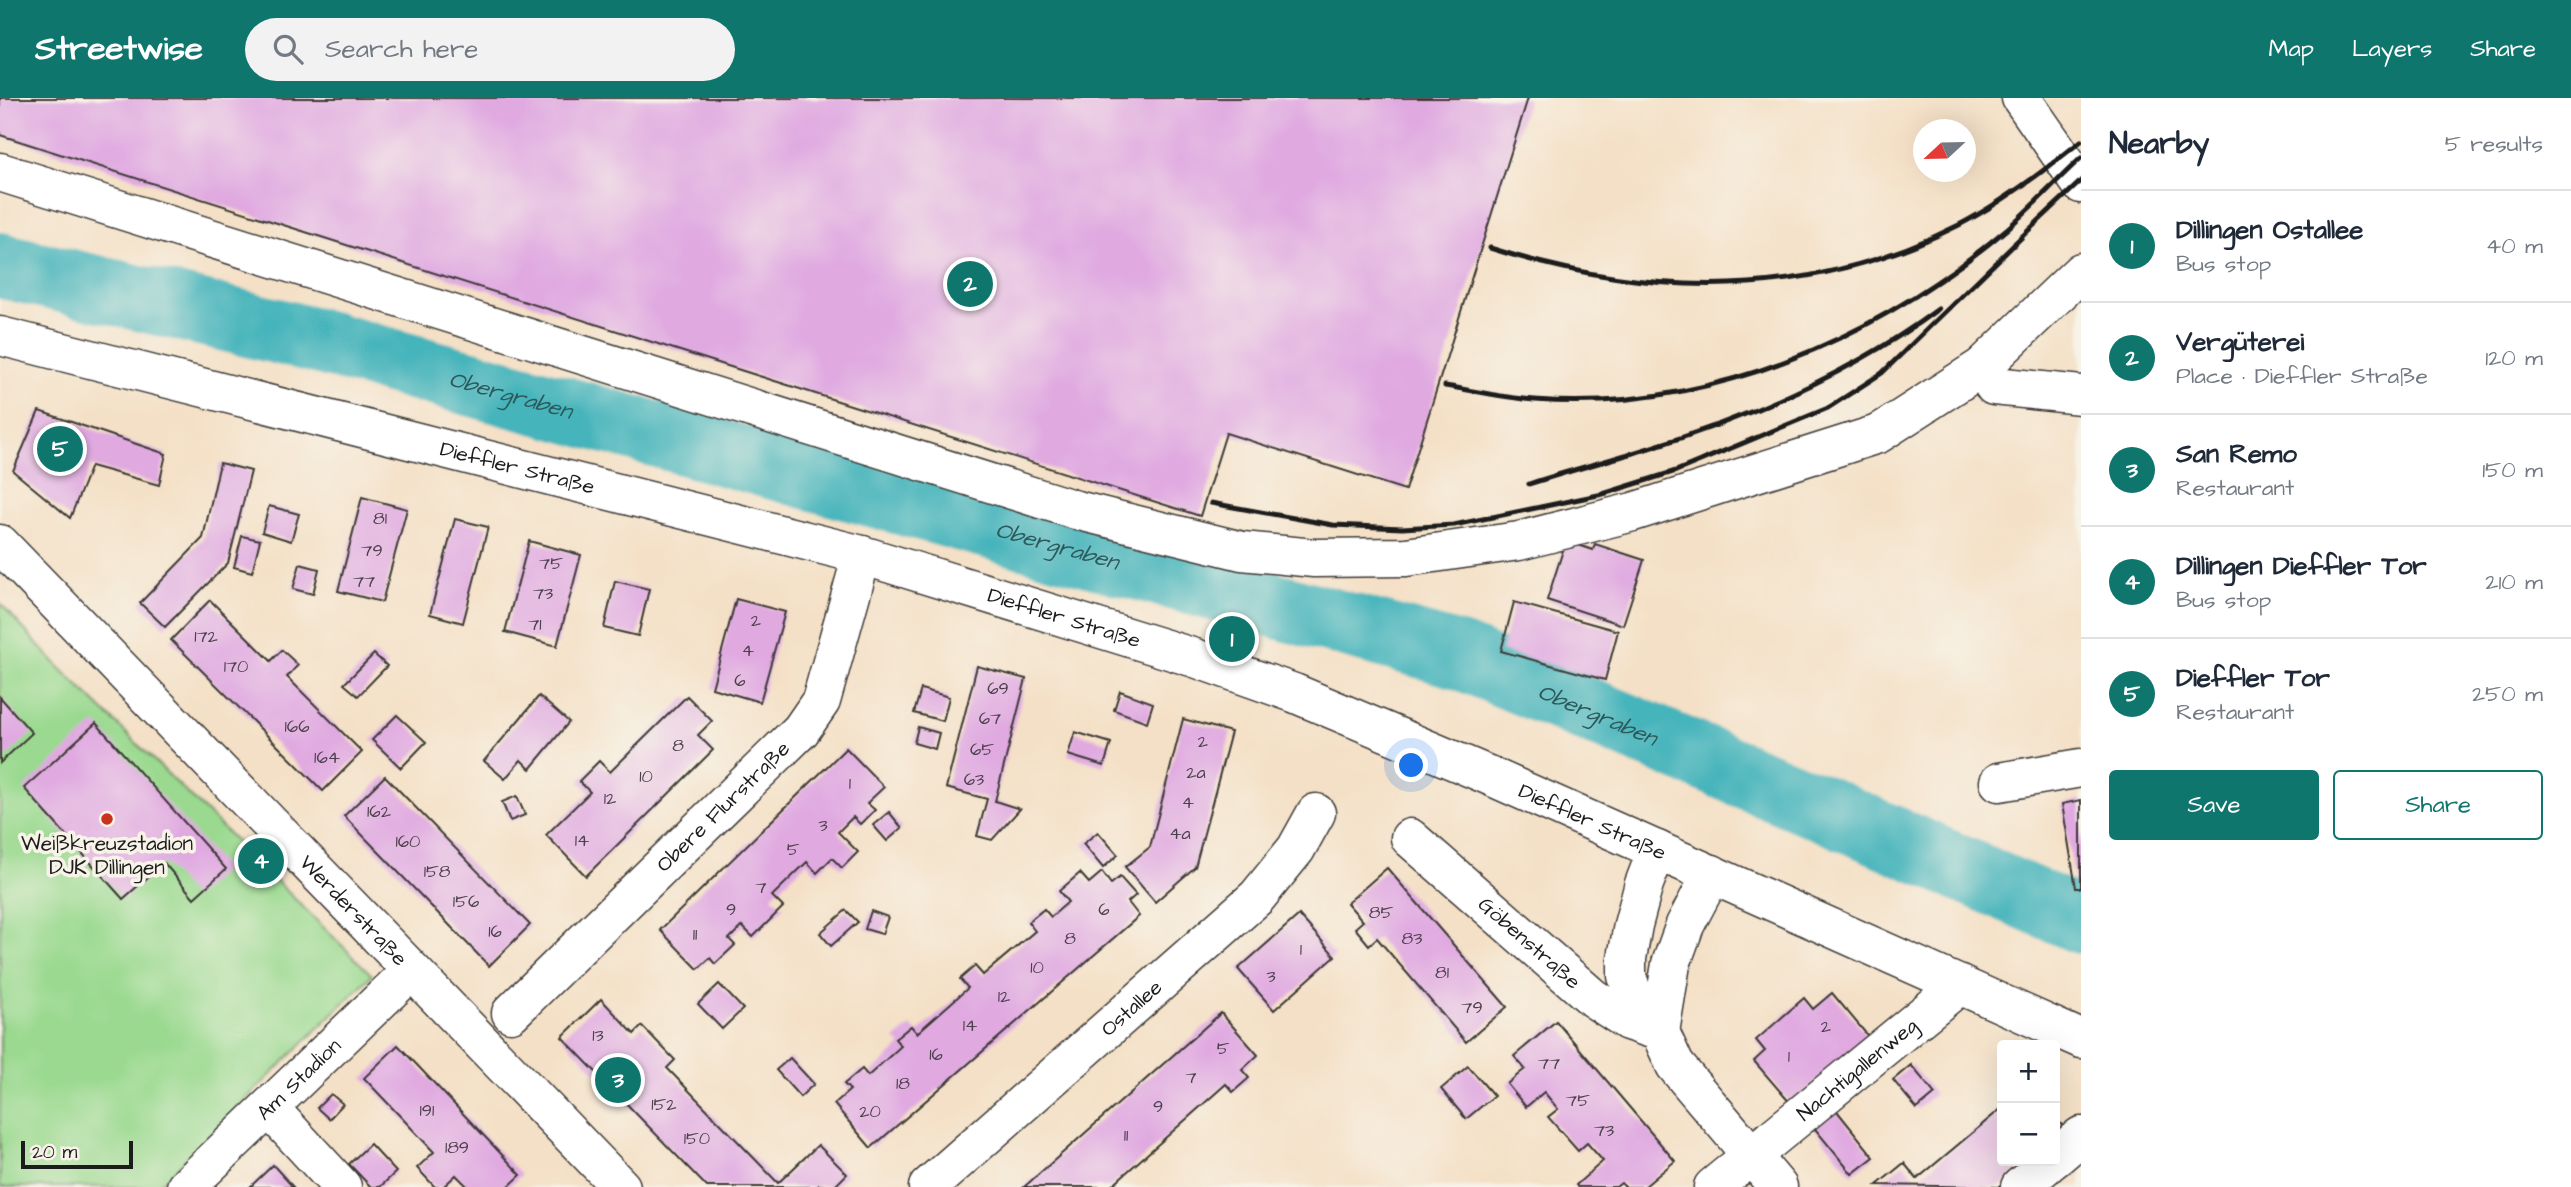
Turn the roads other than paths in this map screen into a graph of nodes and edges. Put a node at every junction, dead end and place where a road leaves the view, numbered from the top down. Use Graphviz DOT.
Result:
graph roads {
  1 [pos="2021,98"];
  2 [pos="0,172"];
  3 [pos="2081,184"];
  4 [pos="2081,272"];
  5 [pos="0,336"];
  6 [pos="1982,367"];
  7 [pos="2081,395"];
  8 [pos="0,544"];
  9 [pos="862,555"];
  10 [pos="2081,768"];
  11 [pos="1999,782"];
  12 [pos="1316,813"];
  13 [pos="1410,838"];
  14 [pos="1657,850"];
  15 [pos="1712,874"];
  16 [pos="411,971"];
  17 [pos="1960,985"];
  18 [pos="511,1013"];
  19 [pos="1660,1032"];
  20 [pos="2081,1039"];
  21 [pos="269,1108"];
  22 [pos="2081,1136"];
  23 [pos="2060,1153"];
  24 [pos="1753,1156"];
  25 [pos="2045,1166"];
  26 [pos="186,1187"];
  27 [pos="342,1187"];
  28 [pos="621,1187"];
  29 [pos="928,1187"];
  30 [pos="1713,1187"];
  31 [pos="1778,1187"];
  32 [pos="2020,1187"];
  1 -- 3 [label="street"];
  2 -- 6 [label="street"];
  4 -- 6 [label="street"];
  5 -- 9 [label="street, Dieffler Straße"];
  6 -- 7 [label="street"];
  8 -- 16 [label="street, Werderstraße"];
  9 -- 14 [label="street, Dieffler Straße"];
  9 -- 18 [label="street, Obere Flurstraße"];
  10 -- 11 [label="street"];
  12 -- 29 [label="street, Ostallee"];
  13 -- 19 [label="street, Göbenstraße"];
  14 -- 15 [label="street, Dieffler Straße"];
  14 -- 19 [label="street"];
  15 -- 17 [label="street, Dieffler Straße"];
  15 -- 19 [label="street"];
  16 -- 21 [label="street, Am Stadion"];
  16 -- 28 [label="street, Werderstraße"];
  17 -- 20 [label="street, Dieffler Straße"];
  17 -- 24 [label="street, Nachtigallenweg"];
  19 -- 24 [label="street"];
  21 -- 26 [label="street, Am Stadion"];
  21 -- 27 [label="street"];
  22 -- 23 [label="street"];
  24 -- 30 [label="street, Nachtigallenweg"];
  24 -- 31 [label="street"];
  25 -- 32 [label="street"];
}
